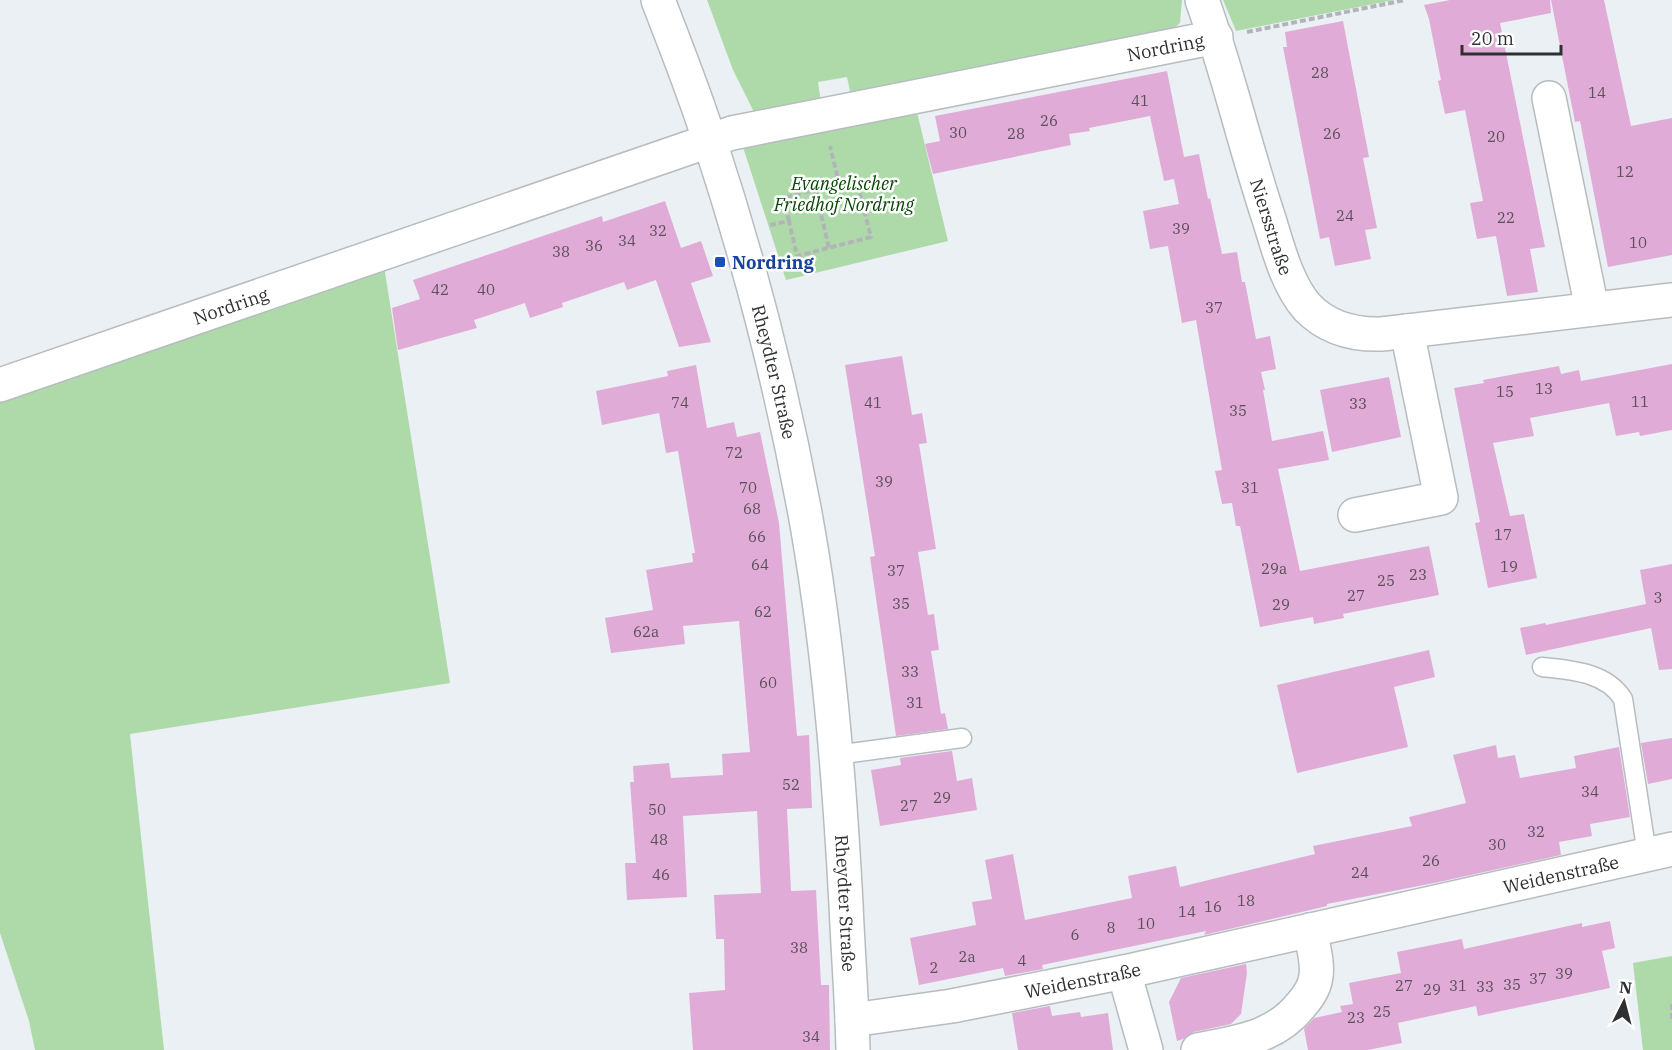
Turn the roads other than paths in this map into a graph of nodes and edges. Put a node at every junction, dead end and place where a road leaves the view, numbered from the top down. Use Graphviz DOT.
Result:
graph roads {
  1 [pos="658,0"];
  2 [pos="1202,0"];
  3 [pos="1216,37"];
  4 [pos="1550,98"];
  5 [pos="710,141"];
  6 [pos="1672,300"];
  7 [pos="1592,309"];
  8 [pos="1407,331"];
  9 [pos="0,385"];
  10 [pos="1354,515"];
  11 [pos="1542,667"];
  12 [pos="962,738"];
  13 [pos="836,755"];
  14 [pos="1659,851"];
  15 [pos="1310,930"];
  16 [pos="1124,972"];
  17 [pos="852,1035"];
  18 [pos="1146,1050"];
  19 [pos="1198,1050"];
  1 -- 5 [label="street, Rheydter Straße"];
  2 -- 3 [label="street, Niersstraße"];
  3 -- 5 [label="street, Nordring"];
  3 -- 8 [label="street, Niersstraße"];
  4 -- 7 [label="street"];
  5 -- 9 [label="street, Nordring"];
  5 -- 13 [label="street, Rheydter Straße"];
  6 -- 7 [label="street, Niersstraße"];
  7 -- 8 [label="street, Niersstraße"];
  8 -- 10 [label="street"];
  11 -- 14 [label="lane"];
  12 -- 13 [label="lane"];
  13 -- 17 [label="street, Rheydter Straße"];
  14 -- 15 [label="street, Weidenstraße"];
  15 -- 16 [label="street, Weidenstraße"];
  15 -- 19 [label="street"];
  16 -- 17 [label="street, Weidenstraße"];
  16 -- 18 [label="street"];
}
